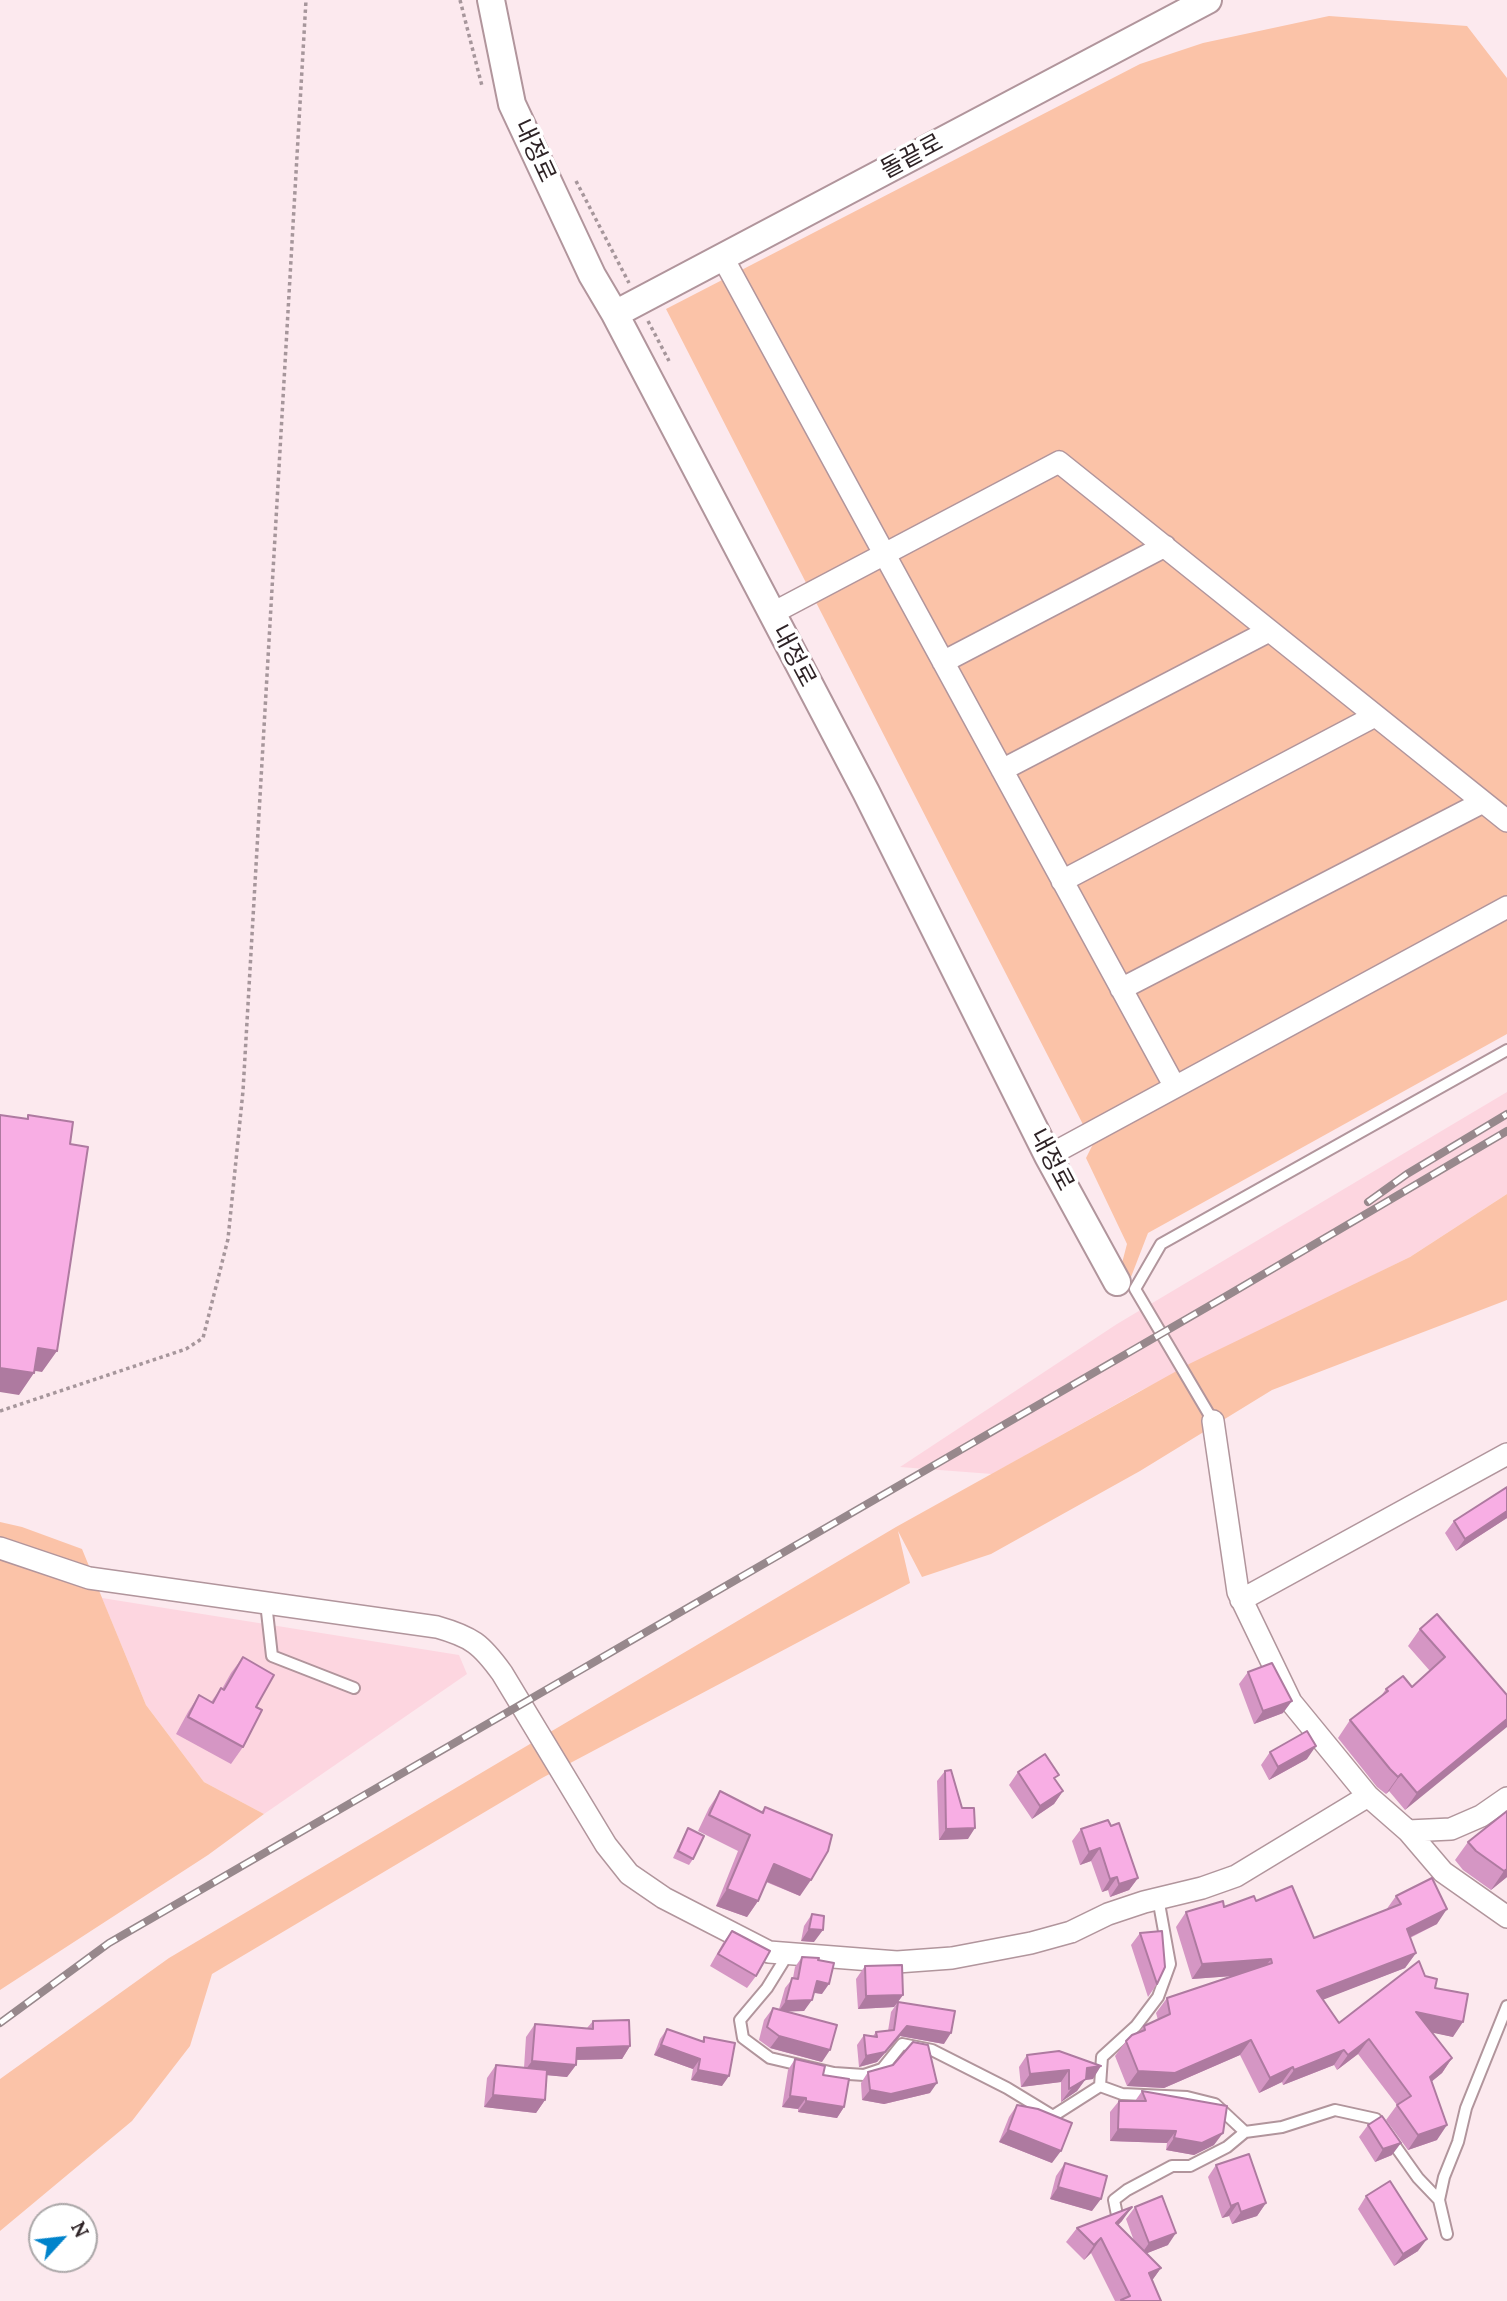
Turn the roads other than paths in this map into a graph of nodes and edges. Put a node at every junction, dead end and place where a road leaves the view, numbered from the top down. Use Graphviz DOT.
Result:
graph roads {
  1 [pos="491,0"];
  2 [pos="1208,0"];
  3 [pos="723,258"];
  4 [pos="615,314"];
  5 [pos="1164,546"];
  6 [pos="884,554"];
  7 [pos="771,614"];
  8 [pos="1269,631"];
  9 [pos="943,662"];
  10 [pos="1375,716"];
  11 [pos="1002,770"];
  12 [pos="1483,802"];
  13 [pos="1507,821"];
  14 [pos="1062,881"];
  15 [pos="1507,907"];
  16 [pos="1121,989"];
  17 [pos="1507,1050"];
  18 [pos="1175,1087"];
  19 [pos="1048,1156"];
  20 [pos="1126,1286"];
  21 [pos="1213,1420"];
  22 [pos="1507,1454"];
  23 [pos="0,1548"];
  24 [pos="1241,1600"];
  25 [pos="266,1603"];
  26 [pos="354,1688"];
  27 [pos="1368,1796"];
  28 [pos="1507,1798"];
  29 [pos="1408,1831"];
  30 [pos="1158,1898"];
  31 [pos="1507,1917"];
  32 [pos="788,1954"];
  33 [pos="1507,2006"];
  34 [pos="1100,2086"];
  35 [pos="1245,2132"];
  36 [pos="1439,2200"];
  37 [pos="1117,2215"];
  38 [pos="1447,2234"];
  1 -- 4 [label="street, 내정로"];
  2 -- 3 [label="street, 돌끝로"];
  3 -- 4 [label="street, 돌끝로"];
  3 -- 6 [label="street"];
  4 -- 7 [label="street, 내정로"];
  5 -- 6 [label="street"];
  5 -- 8 [label="street"];
  5 -- 9 [label="street"];
  6 -- 7 [label="street"];
  6 -- 9 [label="street"];
  7 -- 19 [label="street, 내정로"];
  8 -- 10 [label="street"];
  8 -- 11 [label="street"];
  9 -- 11 [label="street"];
  10 -- 12 [label="street"];
  10 -- 14 [label="street"];
  11 -- 14 [label="street"];
  12 -- 13 [label="street"];
  12 -- 16 [label="street"];
  14 -- 16 [label="street"];
  15 -- 18 [label="street"];
  16 -- 18 [label="street"];
  17 -- 20 [label="lane"];
  18 -- 19 [label="street"];
  19 -- 20 [label="street, 내정로"];
  20 -- 21 [label="lane"];
  21 -- 24 [label="street"];
  22 -- 24 [label="street"];
  23 -- 25 [label="street"];
  24 -- 27 [label="street"];
  25 -- 26 [label="lane"];
  25 -- 32 [label="street"];
  27 -- 29 [label="street"];
  27 -- 30 [label="street"];
  28 -- 29 [label="street"];
  29 -- 31 [label="street"];
  30 -- 32 [label="street"];
  30 -- 34 [label="lane"];
  32 -- 34 [label="lane"];
  33 -- 36 [label="lane"];
  34 -- 35 [label="lane"];
  35 -- 36 [label="lane"];
  35 -- 37 [label="lane"];
  36 -- 38 [label="lane"];
}
